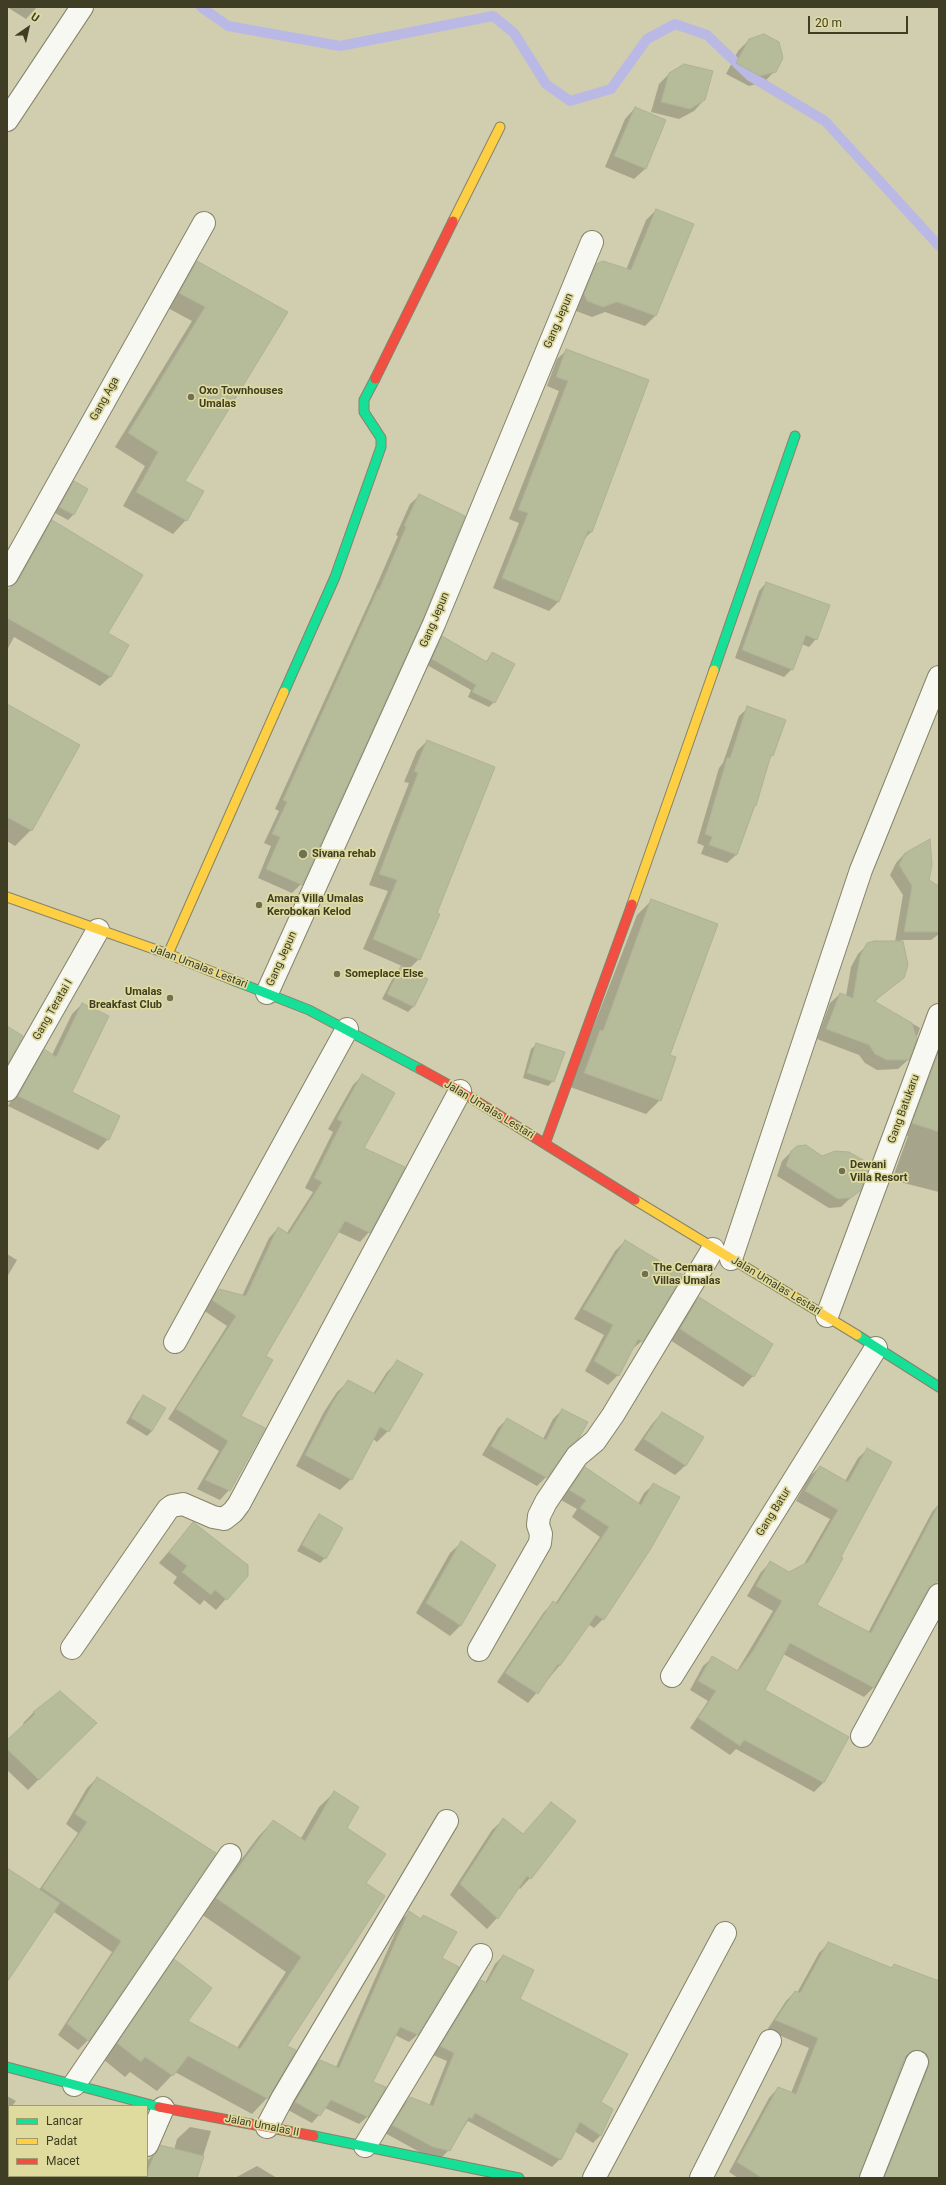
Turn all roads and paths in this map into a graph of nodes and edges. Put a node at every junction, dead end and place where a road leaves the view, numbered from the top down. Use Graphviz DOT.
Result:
graph roads {
  1 [pos="82,7"];
  2 [pos="7,120"];
  3 [pos="500,127"];
  4 [pos="204,223"];
  5 [pos="592,242"];
  6 [pos="795,436"];
  7 [pos="7,575"];
  8 [pos="939,677"];
  9 [pos="7,897"];
  10 [pos="98,930"];
  11 [pos="168,954"];
  12 [pos="267,993"];
  13 [pos="939,1015"];
  14 [pos="347,1029"];
  15 [pos="7,1090"];
  16 [pos="460,1091"];
  17 [pos="545,1144"];
  18 [pos="722,1254"];
  19 [pos="827,1316"];
  20 [pos="175,1342"];
  21 [pos="876,1348"];
  22 [pos="939,1387"];
  23 [pos="939,1595"];
  24 [pos="72,1648"];
  25 [pos="479,1650"];
  26 [pos="672,1676"];
  27 [pos="862,1736"];
  28 [pos="447,1821"];
  29 [pos="230,1855"];
  30 [pos="725,1933"];
  31 [pos="481,1955"];
  32 [pos="770,2041"];
  33 [pos="917,2062"];
  34 [pos="7,2066"];
  35 [pos="74,2085"];
  36 [pos="163,2108"];
  37 [pos="267,2127"];
  38 [pos="148,2142"];
  39 [pos="364,2146"];
  40 [pos="519,2178"];
  41 [pos="594,2178"];
  42 [pos="701,2178"];
  43 [pos="872,2178"];
  1 -- 2 [label="street"];
  3 -- 11 [label="street"];
  4 -- 7 [label="street, Gang Aga"];
  5 -- 12 [label="street, Gang Jepun"];
  6 -- 17 [label="street"];
  8 -- 18 [label="street"];
  9 -- 10 [label="street, Jalan Umalas Lestari"];
  10 -- 11 [label="street, Jalan Umalas Lestari"];
  10 -- 15 [label="street, Gang Teratai I"];
  11 -- 12 [label="street, Jalan Umalas Lestari"];
  12 -- 14 [label="street, Jalan Umalas Lestari"];
  13 -- 19 [label="street, Gang Batukaru"];
  14 -- 16 [label="street, Jalan Umalas Lestari"];
  14 -- 20 [label="street"];
  16 -- 17 [label="street, Jalan Umalas Lestari"];
  16 -- 24 [label="street"];
  17 -- 18 [label="street, Jalan Umalas Lestari"];
  18 -- 19 [label="street, Jalan Umalas Lestari"];
  18 -- 25 [label="street"];
  19 -- 21 [label="street, Jalan Umalas Lestari"];
  21 -- 22 [label="street, Jalan Umalas Lestari"];
  21 -- 26 [label="street, Gang Batur"];
  23 -- 27 [label="street"];
  28 -- 37 [label="street"];
  29 -- 35 [label="street"];
  30 -- 41 [label="street"];
  31 -- 39 [label="street"];
  32 -- 42 [label="street"];
  33 -- 43 [label="street"];
  34 -- 35 [label="street, Jalan Umalas II"];
  35 -- 36 [label="street, Jalan Umalas II"];
  36 -- 37 [label="street, Jalan Umalas II"];
  36 -- 38 [label="street"];
  37 -- 39 [label="street, Jalan Umalas II"];
  39 -- 40 [label="street, Jalan Umalas II"];
}
